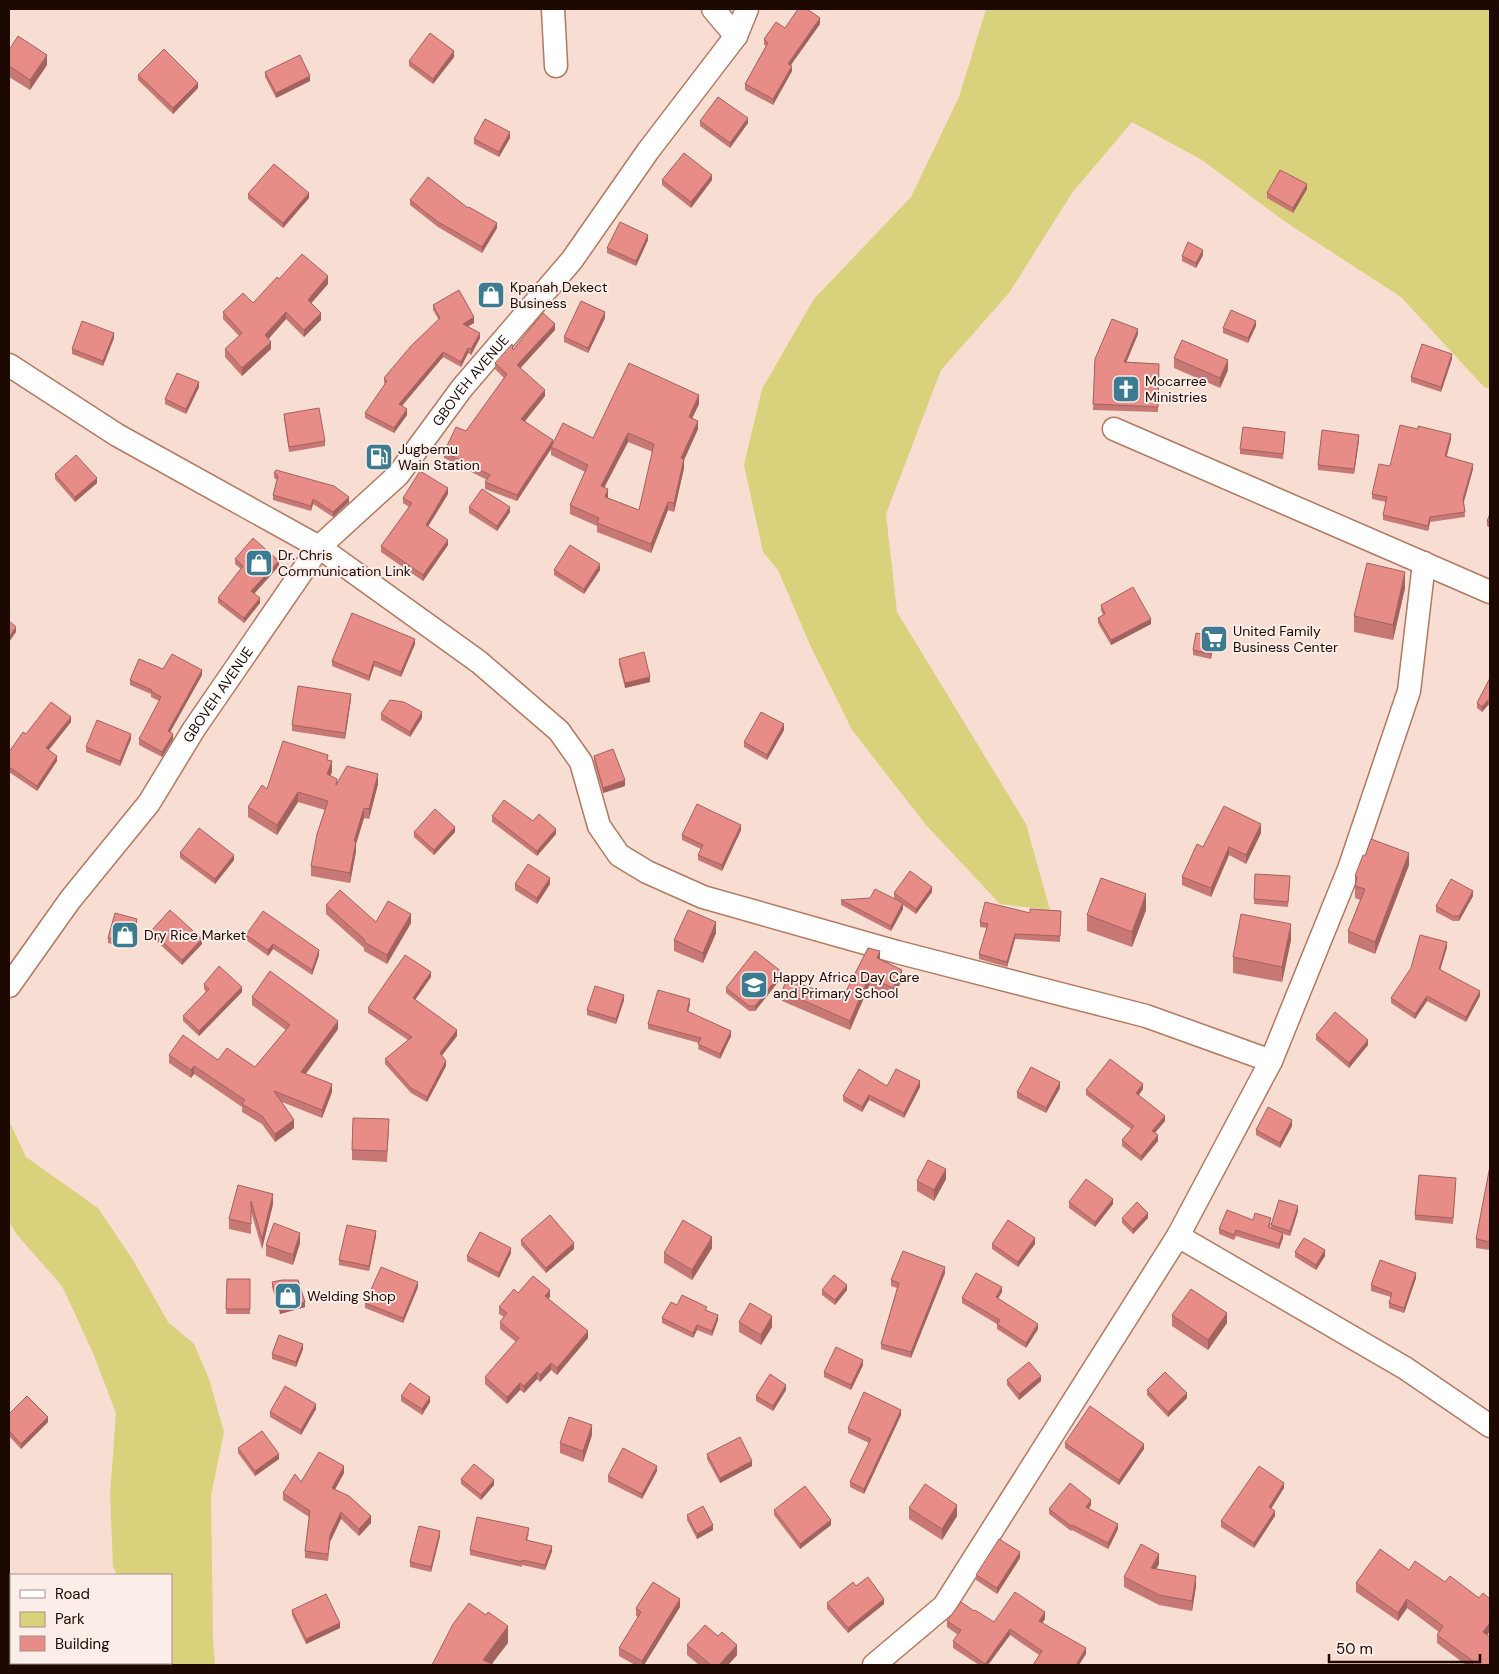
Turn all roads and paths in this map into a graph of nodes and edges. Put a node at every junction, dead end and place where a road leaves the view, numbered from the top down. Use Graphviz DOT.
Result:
graph roads {
  1 [pos="553,9"];
  2 [pos="712,9"];
  3 [pos="747,9"];
  4 [pos="736,36"];
  5 [pos="556,66"];
  6 [pos="9,365"];
  7 [pos="1114,429"];
  8 [pos="319,547"];
  9 [pos="1424,563"];
  10 [pos="1490,592"];
  11 [pos="9,986"];
  12 [pos="1271,1061"];
  13 [pos="1178,1236"];
  14 [pos="1490,1426"];
  15 [pos="874,1665"];
  1 -- 5 [label="street"];
  2 -- 4 [label="street"];
  3 -- 4 [label="street, GBOVEH AVENUE"];
  4 -- 8 [label="street, GBOVEH AVENUE"];
  6 -- 8 [label="street"];
  7 -- 9 [label="street"];
  8 -- 11 [label="street, GBOVEH AVENUE"];
  8 -- 12 [label="street"];
  9 -- 10 [label="street"];
  9 -- 12 [label="street"];
  12 -- 13 [label="street"];
  13 -- 14 [label="street"];
  13 -- 15 [label="street"];
}
